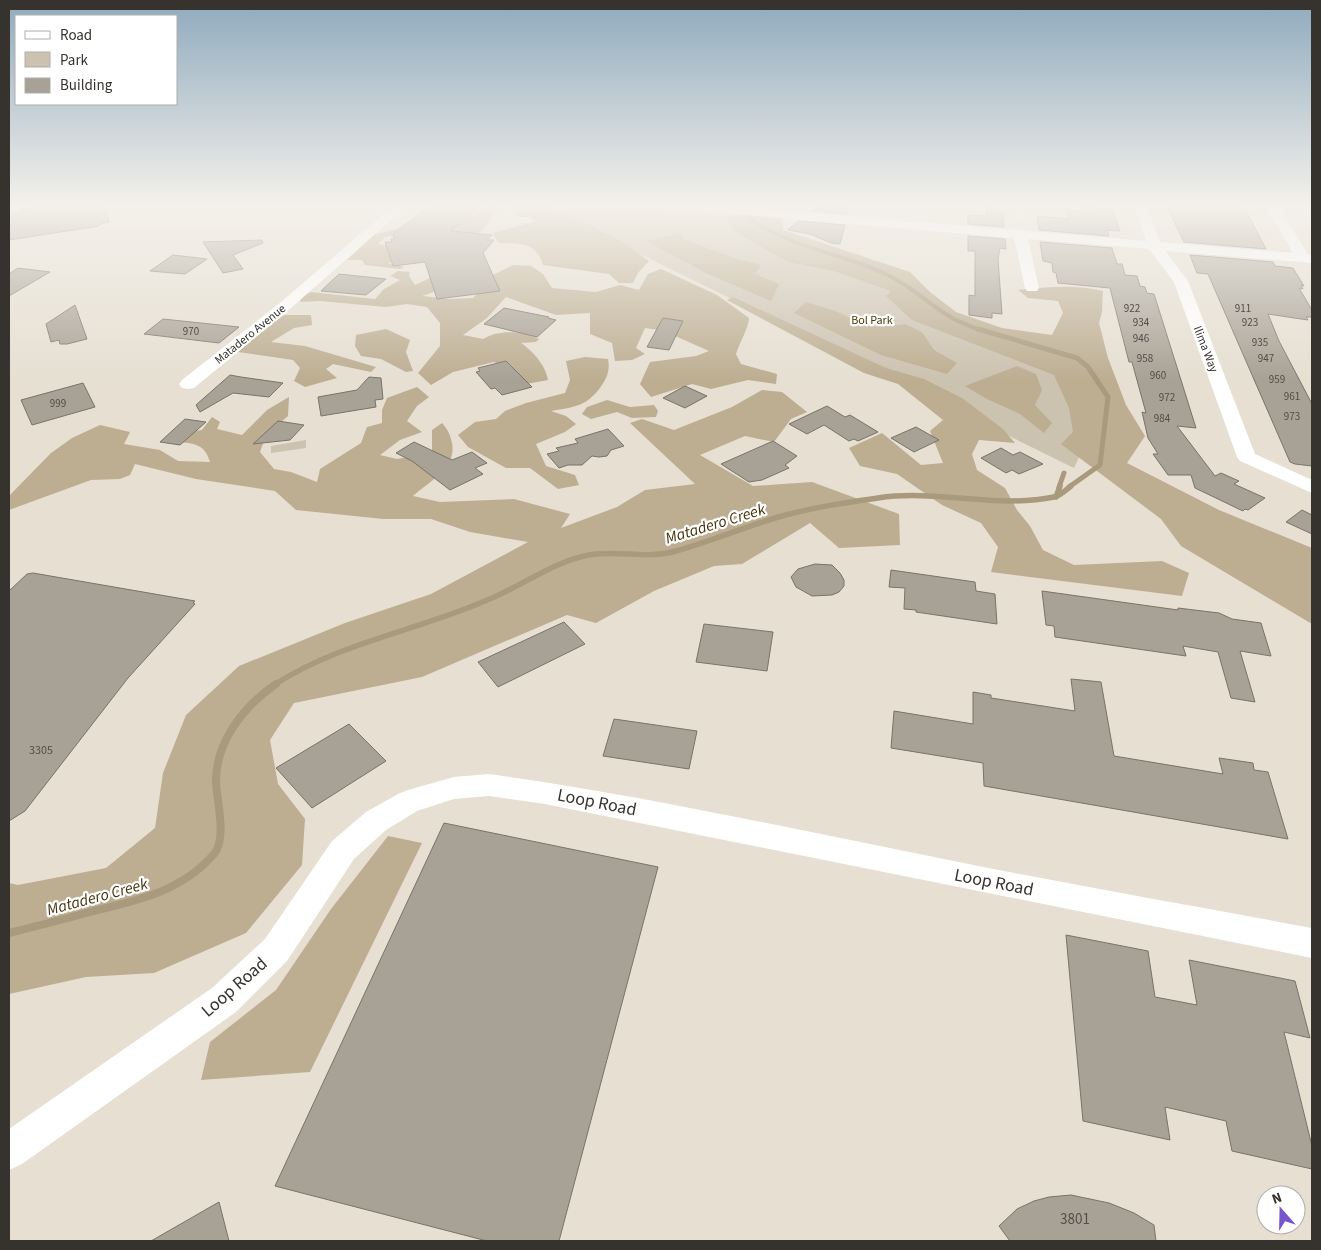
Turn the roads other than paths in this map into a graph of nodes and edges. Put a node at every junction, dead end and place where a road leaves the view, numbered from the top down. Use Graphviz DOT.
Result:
graph roads {
  1 [pos="334,263"];
  2 [pos="1026,263"];
  3 [pos="1167,263"];
  4 [pos="1032,288"];
  5 [pos="188,384"];
  6 [pos="1312,487"];
  7 [pos="1312,944"];
  8 [pos="9,1151"];
  1 -- 5 [label="street, Matadero Avenue"];
  2 -- 4 [label="street"];
  3 -- 6 [label="street, Ilima Way"];
  7 -- 8 [label="street, Loop Road"];
}
